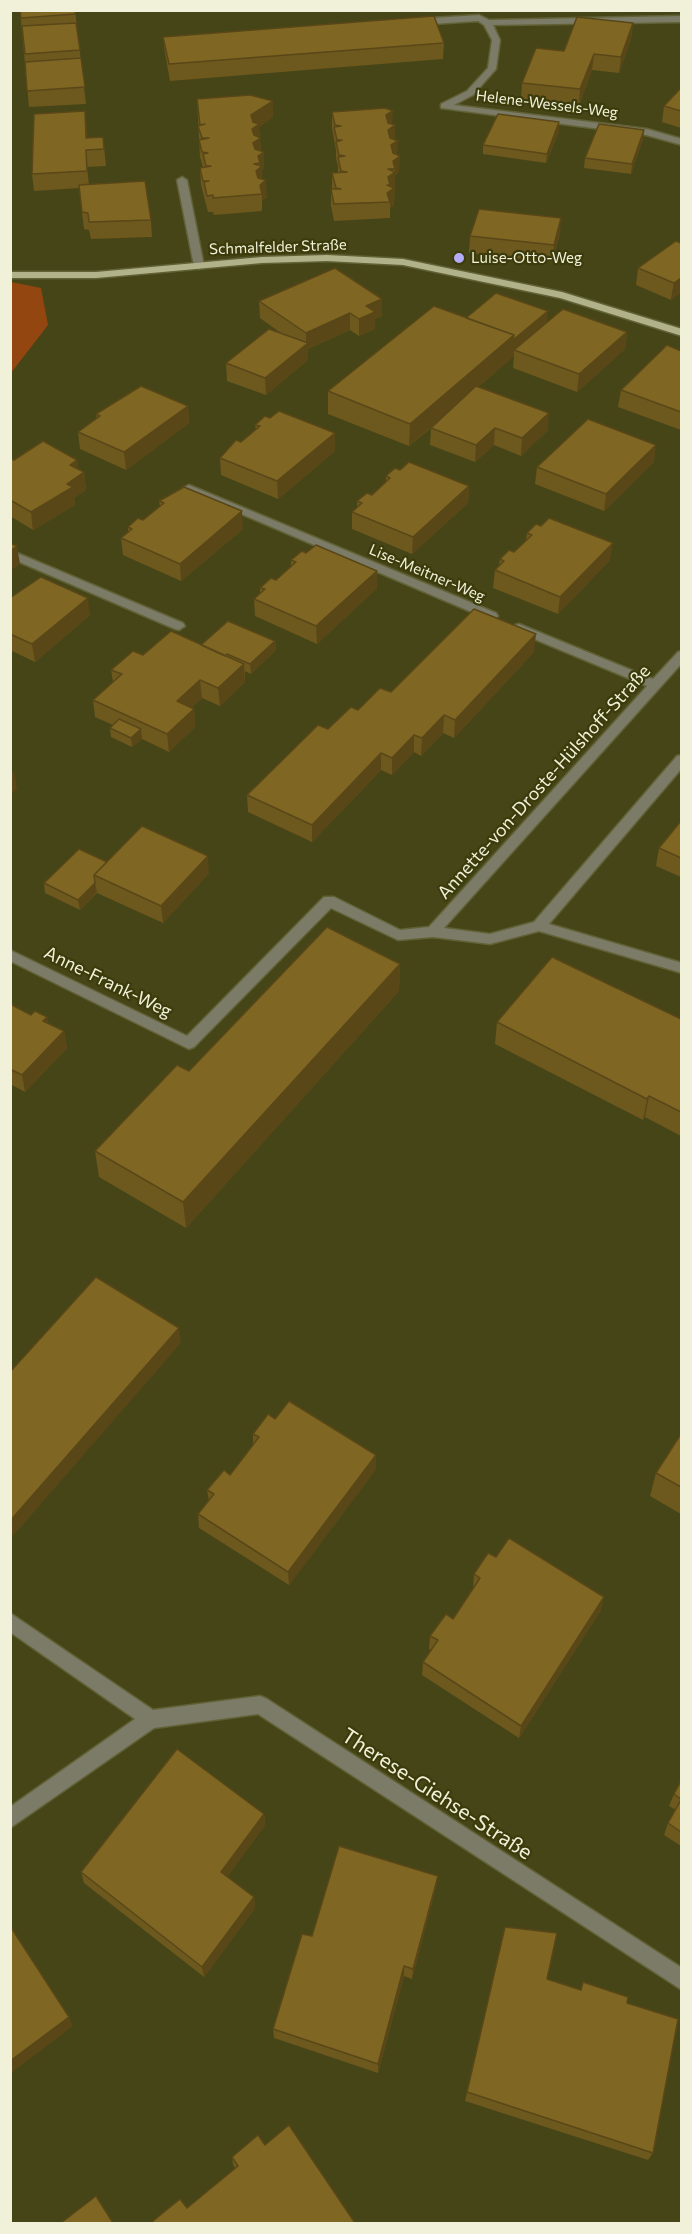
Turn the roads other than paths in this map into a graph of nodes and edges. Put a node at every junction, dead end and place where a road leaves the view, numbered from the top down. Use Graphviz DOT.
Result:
graph roads {
  1 [pos="469,10"];
  2 [pos="681,18"];
  3 [pos="483,20"];
  4 [pos="410,23"];
  5 [pos="681,142"];
  6 [pos="182,180"];
  7 [pos="199,266"];
  8 [pos="10,275"];
  9 [pos="681,333"];
  10 [pos="189,488"];
  11 [pos="10,553"];
  12 [pos="179,626"];
  13 [pos="681,655"];
  14 [pos="655,685"];
  15 [pos="681,759"];
  16 [pos="539,926"];
  17 [pos="433,933"];
  18 [pos="10,955"];
  19 [pos="681,968"];
  20 [pos="10,1621"];
  21 [pos="151,1719"];
  22 [pos="10,1819"];
  23 [pos="681,1980"];
  1 -- 3 [label="street"];
  2 -- 3 [label="street"];
  3 -- 4 [label="street"];
  3 -- 5 [label="street, Helene-Wessels-Weg"];
  6 -- 7 [label="street"];
  7 -- 8 [label="main road, Schmalfelder Straße"];
  7 -- 9 [label="main road, Schmalfelder Straße"];
  10 -- 14 [label="street, Lise-Meitner-Weg"];
  11 -- 12 [label="street"];
  13 -- 14 [label="street, Annette-von-Droste-Hülshoff-Straße"];
  14 -- 17 [label="street, Annette-von-Droste-Hülshoff-Straße"];
  15 -- 16 [label="street"];
  16 -- 17 [label="street"];
  16 -- 19 [label="street"];
  17 -- 18 [label="street, Anne-Frank-Weg"];
  20 -- 21 [label="street"];
  21 -- 22 [label="street, Therese-Giehse-Straße"];
  21 -- 23 [label="street, Therese-Giehse-Straße"];
}
